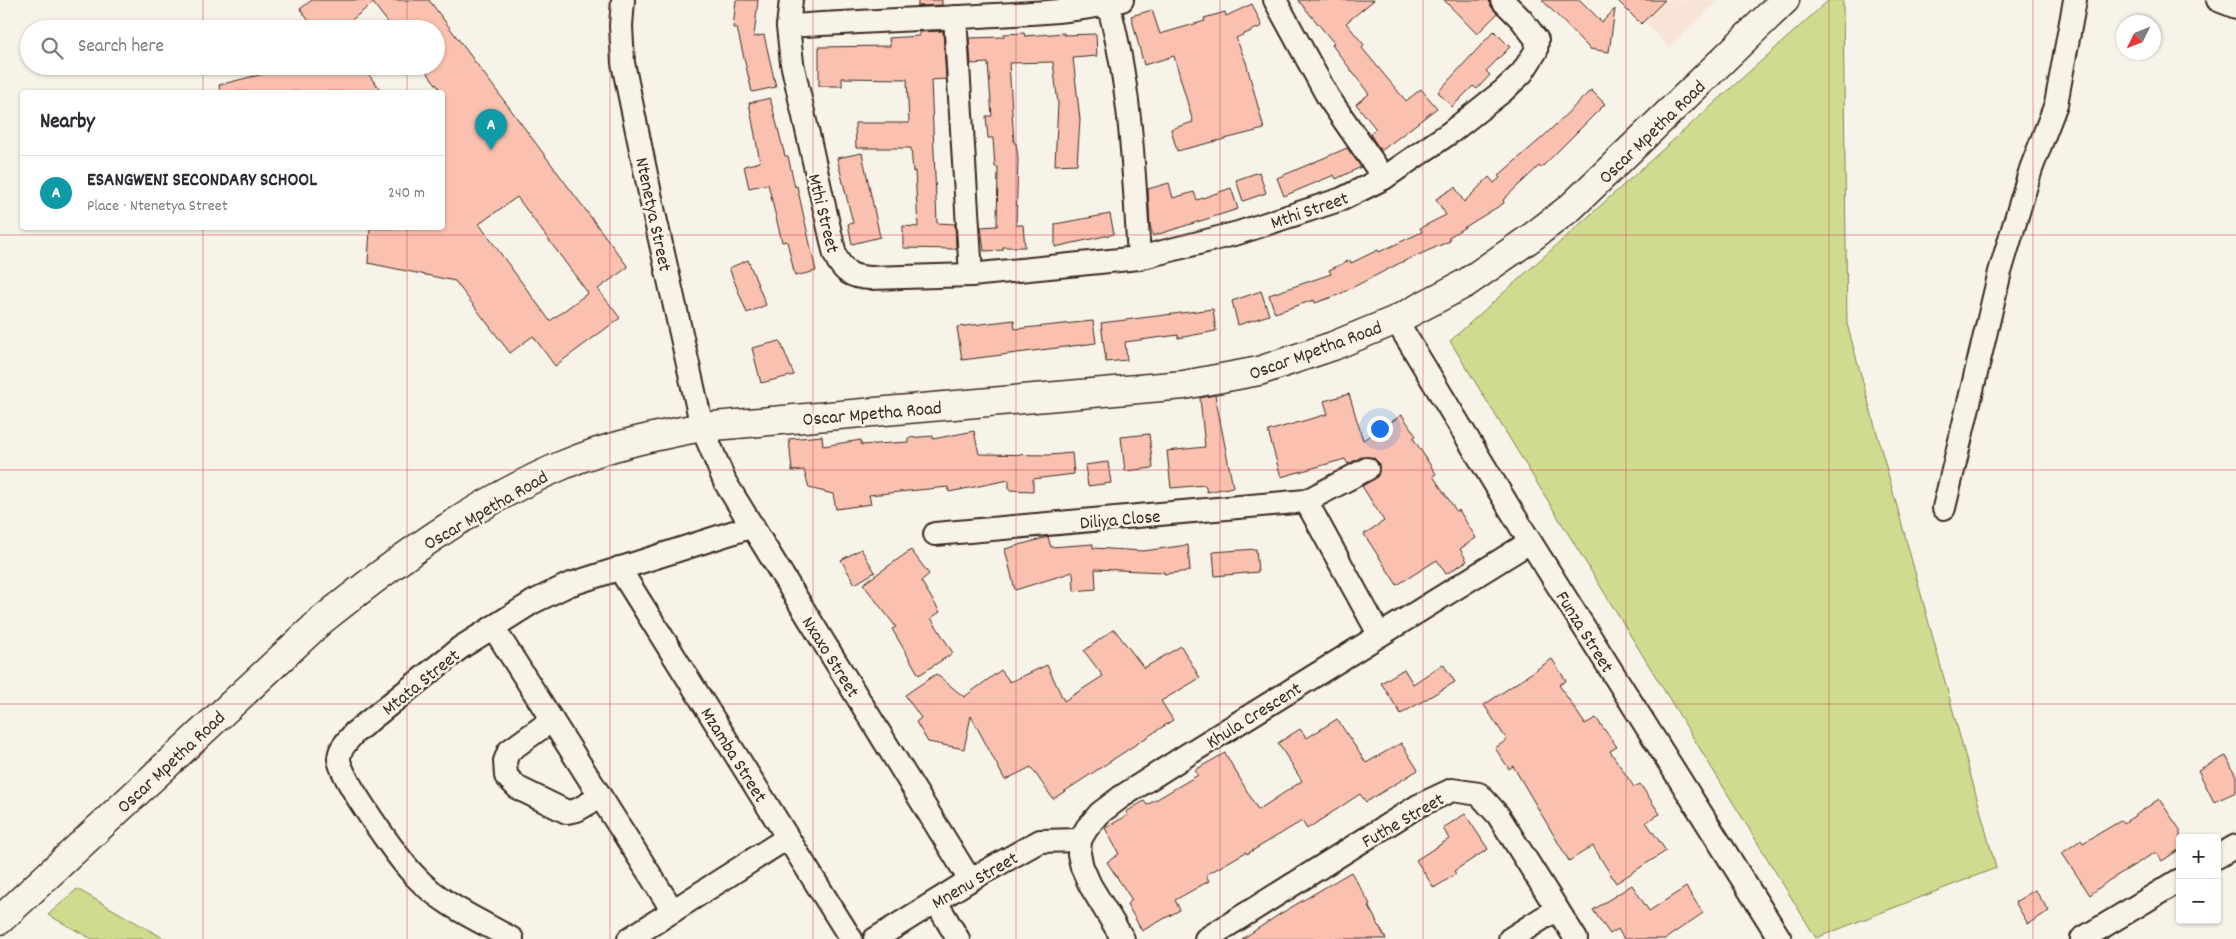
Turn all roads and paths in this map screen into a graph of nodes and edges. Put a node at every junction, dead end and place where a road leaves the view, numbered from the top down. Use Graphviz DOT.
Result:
graph roads {
  1 [pos="623,0"];
  2 [pos="791,0"];
  3 [pos="1275,0"];
  4 [pos="1502,0"];
  5 [pos="1785,0"];
  6 [pos="2076,0"];
  7 [pos="2218,0"];
  8 [pos="1115,2"];
  9 [pos="2236,7"];
  10 [pos="955,17"];
  11 [pos="788,26"];
  12 [pos="1384,178"];
  13 [pos="1139,258"];
  14 [pos="971,275"];
  15 [pos="1396,320"];
  16 [pos="702,427"];
  17 [pos="1367,469"];
  18 [pos="1306,501"];
  19 [pos="1944,508"];
  20 [pos="752,526"];
  21 [pos="935,534"];
  22 [pos="1530,542"];
  23 [pos="619,568"];
  24 [pos="493,627"];
  25 [pos="1379,634"];
  26 [pos="552,720"];
  27 [pos="600,797"];
  28 [pos="787,838"];
  29 [pos="1080,840"];
  30 [pos="2236,846"];
  31 [pos="2221,855"];
  32 [pos="970,880"];
  33 [pos="2176,882"];
  34 [pos="936,902"];
  35 [pos="1557,909"];
  36 [pos="673,911"];
  37 [pos="0,920"];
  38 [pos="512,939"];
  39 [pos="629,939"];
  40 [pos="850,939"];
  41 [pos="875,939"];
  42 [pos="958,939"];
  43 [pos="1123,939"];
  44 [pos="1206,939"];
  45 [pos="1510,939"];
  46 [pos="1576,939"];
  47 [pos="1780,939"];
  48 [pos="2082,939"];
  1 -- 16 [label="street, Ntenetya Street"];
  2 -- 11 [label="street, Mthi Street"];
  3 -- 12 [label="street"];
  4 -- 12 [label="street, Mthi Street"];
  5 -- 15 [label="street, Oscar Mpetha Road"];
  6 -- 19 [label="street"];
  7 -- 9 [label="street"];
  8 -- 10 [label="street"];
  8 -- 13 [label="street"];
  10 -- 11 [label="street"];
  10 -- 14 [label="street"];
  11 -- 14 [label="street, Mthi Street"];
  12 -- 13 [label="street, Mthi Street"];
  13 -- 14 [label="street, Mthi Street"];
  15 -- 16 [label="street, Oscar Mpetha Road"];
  15 -- 22 [label="street, Funza Street"];
  16 -- 20 [label="street, Nxaxo Street"];
  16 -- 37 [label="street, Oscar Mpetha Road"];
  17 -- 18 [label="street, Diliya Close"];
  18 -- 21 [label="street, Diliya Close"];
  18 -- 25 [label="street"];
  20 -- 23 [label="street, Mtata Street"];
  20 -- 32 [label="street, Nxaxo Street"];
  22 -- 25 [label="street, Khula Crescent"];
  22 -- 47 [label="street, Funza Street"];
  23 -- 24 [label="street, Mtata Street"];
  23 -- 28 [label="street, Mzamba Street"];
  24 -- 26 [label="street"];
  24 -- 38 [label="street, Mtata Street"];
  25 -- 29 [label="street, Khula Crescent"];
  26 -- 27 [label="street"];
  26 -- 27 [label="street"];
  27 -- 36 [label="street"];
  28 -- 36 [label="street"];
  28 -- 40 [label="street, Mzamba Street"];
  29 -- 32 [label="street, Mnenu Street"];
  29 -- 43 [label="street"];
  30 -- 31 [label="street"];
  32 -- 34 [label="street, Mnenu Street"];
  33 -- 48 [label="street"];
  34 -- 41 [label="street, Mnenu Street"];
  34 -- 42 [label="street"];
  35 -- 44 [label="street, Futhe Street"];
  35 -- 45 [label="street"];
  35 -- 46 [label="street, Futhe Street"];
  36 -- 39 [label="street"];
}
